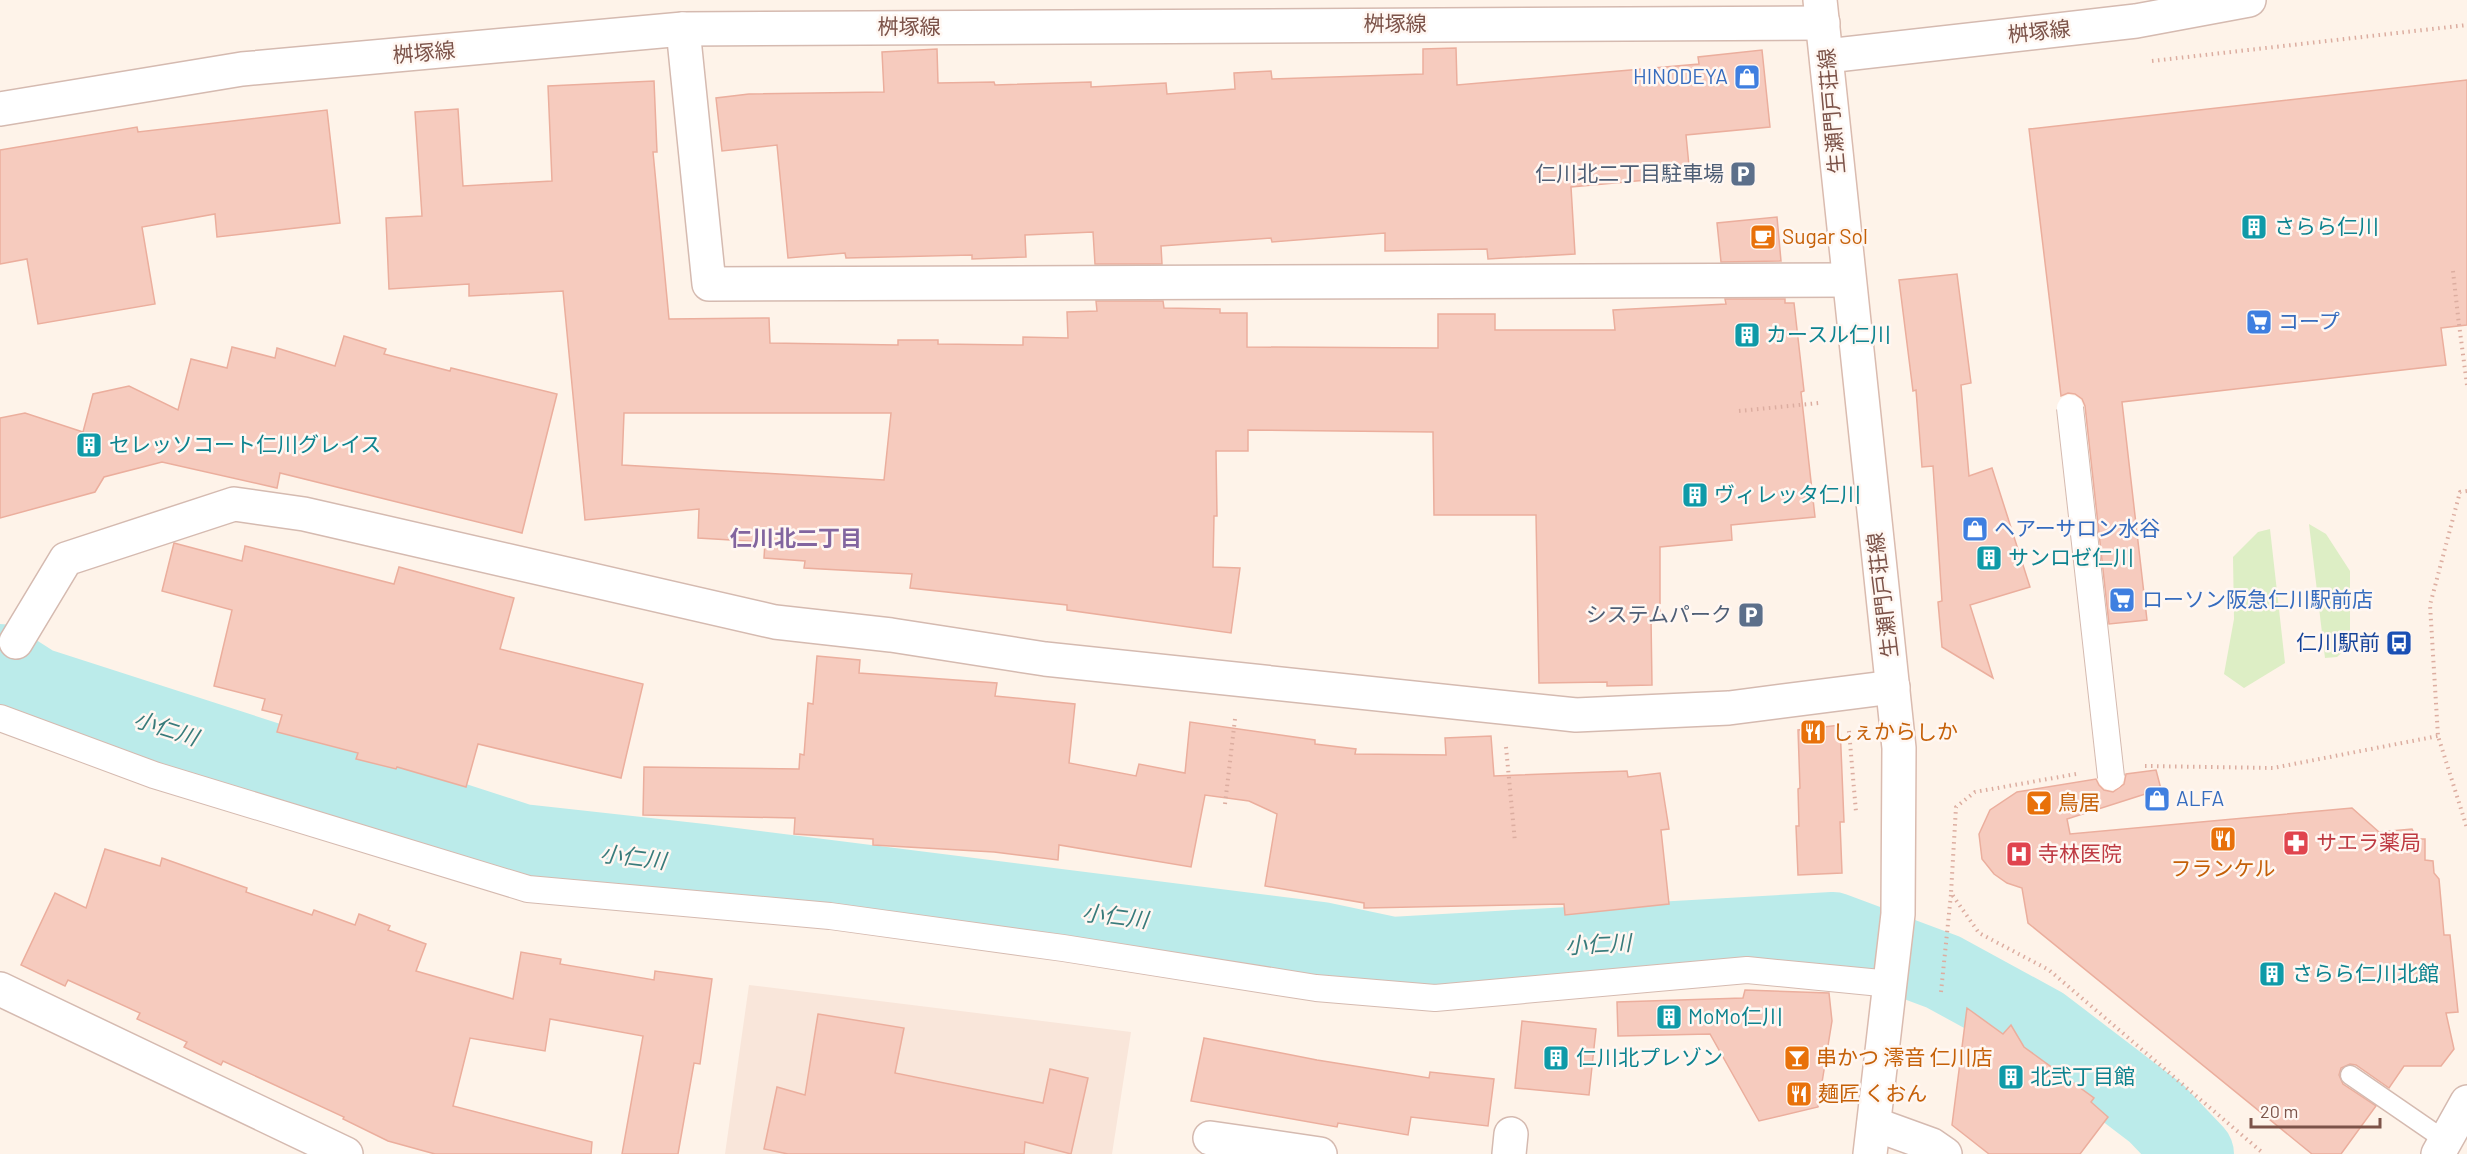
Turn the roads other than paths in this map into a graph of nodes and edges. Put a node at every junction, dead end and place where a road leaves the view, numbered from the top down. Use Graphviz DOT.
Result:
graph roads {
  1 [pos="2249,0"];
  2 [pos="1821,10"];
  3 [pos="683,29"];
  4 [pos="1827,56"];
  5 [pos="0,109"];
  6 [pos="1848,280"];
  7 [pos="2070,408"];
  8 [pos="16,642"];
  9 [pos="1893,687"];
  10 [pos="0,718"];
  11 [pos="2111,777"];
  12 [pos="1891,984"];
  13 [pos="0,989"];
  14 [pos="2350,1075"];
  15 [pos="2467,1102"];
  16 [pos="1210,1138"];
  17 [pos="1872,1139"];
  18 [pos="2450,1150"];
  19 [pos="1312,1153"];
  20 [pos="346,1154"];
  21 [pos="1945,1154"];
  1 -- 4 [label="street, 桝塚線"];
  2 -- 3 [label="street, 桝塚線"];
  2 -- 4 [label="street, 生瀬門戸荘線"];
  3 -- 5 [label="street, 桝塚線"];
  3 -- 6 [label="street"];
  4 -- 6 [label="street, 生瀬門戸荘線"];
  6 -- 9 [label="street, 生瀬門戸荘線"];
  7 -- 11 [label="street, bridge"];
  8 -- 9 [label="street"];
  9 -- 12 [label="street, 生瀬門戸荘線"];
  10 -- 12 [label="street"];
  12 -- 17 [label="street, 生瀬門戸荘線"];
  13 -- 20 [label="street"];
  14 -- 18 [label="lane"];
  15 -- 18 [label="street"];
  16 -- 19 [label="street"];
  17 -- 21 [label="street"];
}
